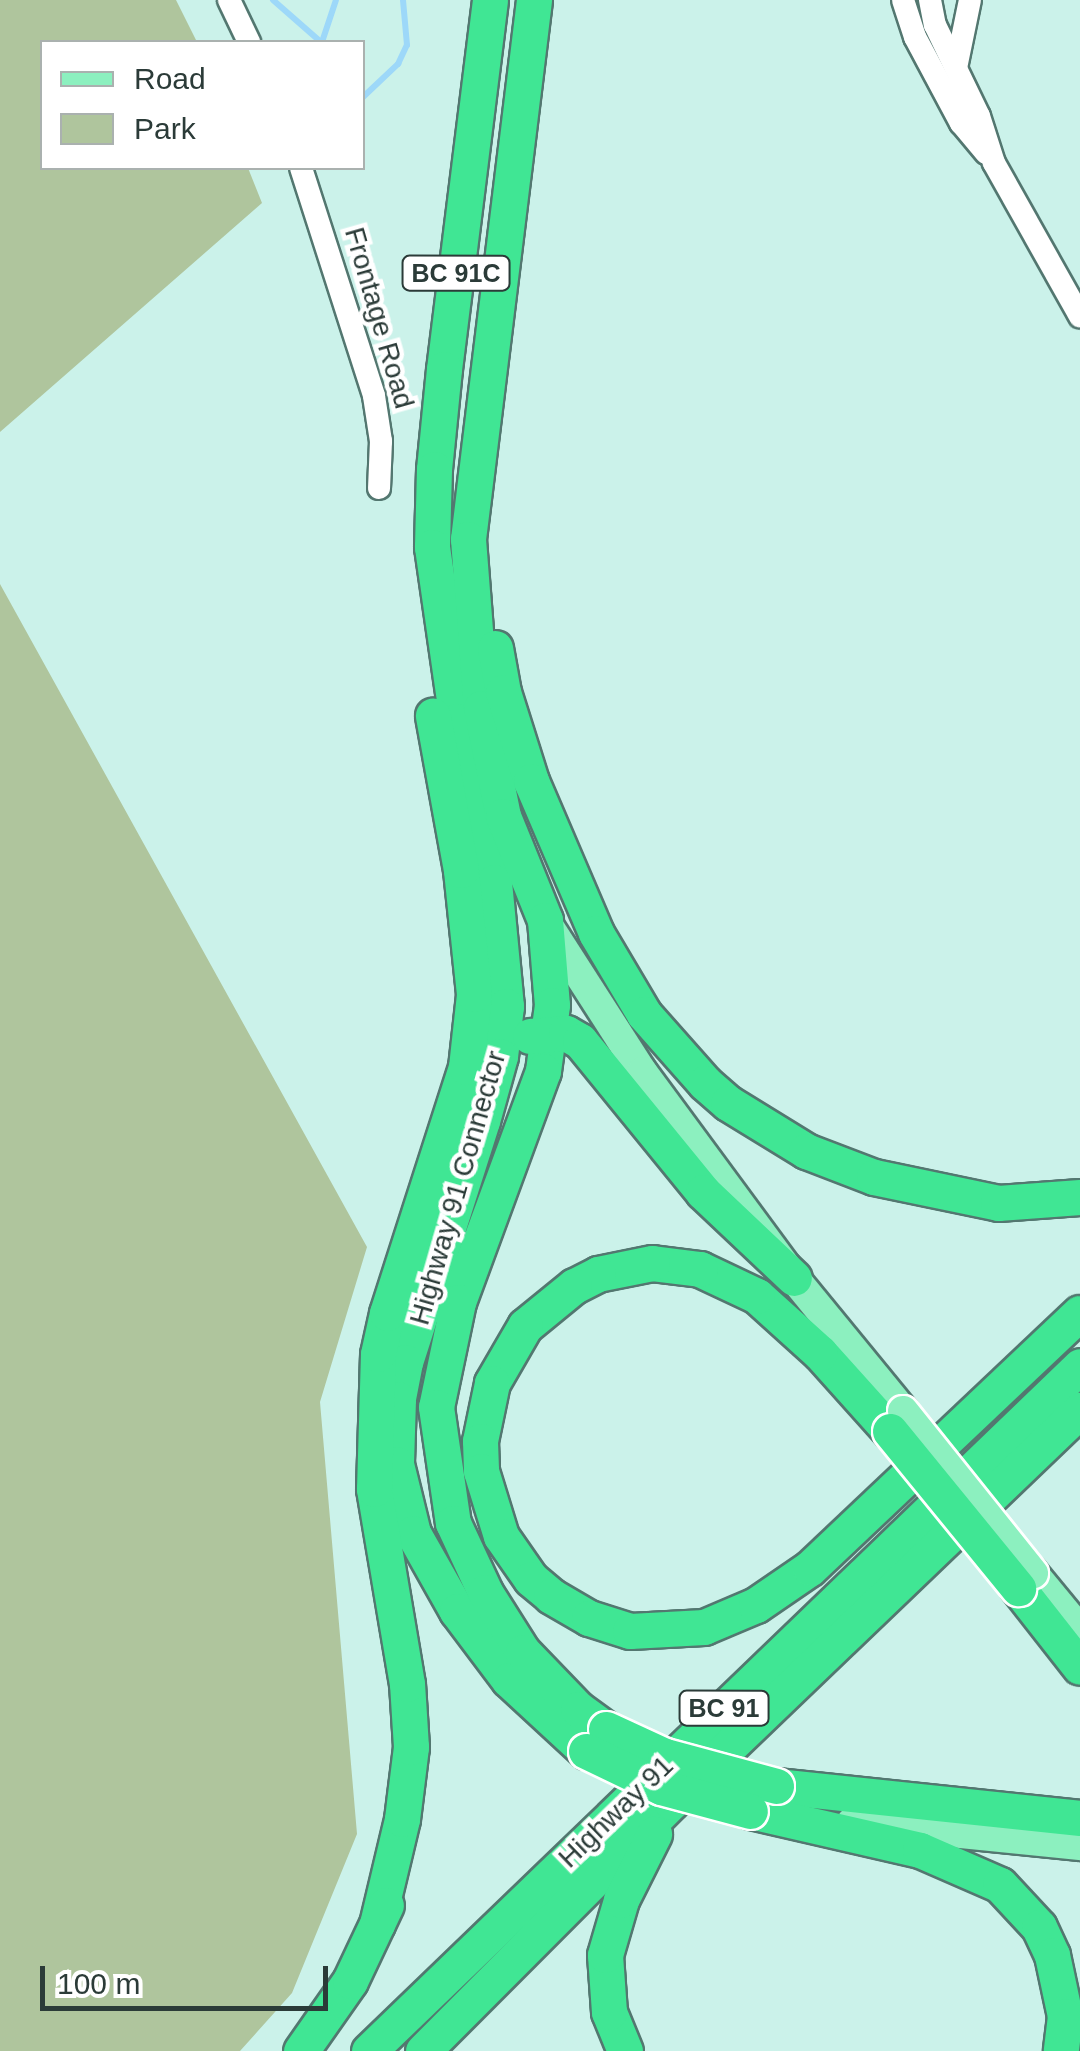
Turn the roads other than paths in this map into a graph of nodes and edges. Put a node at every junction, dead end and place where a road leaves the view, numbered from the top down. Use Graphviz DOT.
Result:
graph roads {
  1 [pos="228,0"];
  2 [pos="490,0"];
  3 [pos="534,0"];
  4 [pos="890,0"];
  5 [pos="903,0"];
  6 [pos="930,0"];
  7 [pos="970,0"];
  8 [pos="915,37"];
  9 [pos="248,40"];
  10 [pos="956,68"];
  11 [pos="994,163"];
  12 [pos="302,170"];
  13 [pos="1080,316"];
  14 [pos="480,434"];
  15 [pos="379,488"];
  16 [pos="432,547"];
  17 [pos="545,920"];
  18 [pos="549,1032"];
  19 [pos="500,1056"];
  20 [pos="1080,1198"];
  21 [pos="794,1278"];
  22 [pos="1080,1313"];
  23 [pos="1080,1366"];
  24 [pos="1080,1410"];
  25 [pos="896,1421"];
  26 [pos="399,1488"];
  27 [pos="1025,1580"];
  28 [pos="1080,1630"];
  29 [pos="1080,1667"];
  30 [pos="596,1740"];
  31 [pos="671,1802"];
  32 [pos="750,1812"];
  33 [pos="1080,1818"];
  34 [pos="1080,1845"];
  35 [pos="377,1924"];
  36 [pos="301,2051"];
  37 [pos="370,2051"];
  38 [pos="423,2051"];
  39 [pos="626,2051"];
  40 [pos="1062,2051"];
  1 -- 9 [label="street"];
  2 -- 16 [label="highway, Highway 91 Connector / BC 91C"];
  3 -- 14 [label="highway, BC 91C"];
  4 -- 8 [label="street"];
  5 -- 8 [label="street"];
  6 -- 10 [label="street"];
  7 -- 10 [label="street"];
  8 -- 11 [label="street"];
  10 -- 11 [label="street"];
  11 -- 13 [label="street"];
  12 -- 15 [label="street, Frontage Road"];
  14 -- 17 [label="highway, BC 91C"];
  14 -- 20 [label="highway"];
  16 -- 19 [label="highway, Highway 91 Connector"];
  16 -- 35 [label="highway"];
  17 -- 18 [label="highway"];
  17 -- 21 [label="main road"];
  18 -- 19 [label="highway"];
  18 -- 21 [label="highway"];
  18 -- 30 [label="highway"];
  19 -- 26 [label="highway, Highway 91 Connector"];
  21 -- 25 [label="main road"];
  22 -- 25 [label="highway"];
  23 -- 37 [label="highway, Highway 91 / BC 91"];
  24 -- 31 [label="highway, Highway 91 / BC 91"];
  25 -- 27 [label="highway, bridge"];
  26 -- 30 [label="highway, Highway 91 Connector"];
  26 -- 35 [label="highway"];
  27 -- 28 [label="main road"];
  27 -- 29 [label="highway"];
  30 -- 32 [label="highway, Highway 91 Connector, bridge"];
  30 -- 33 [label="highway, bridge"];
  31 -- 38 [label="highway, Highway 91 / BC 91"];
  31 -- 39 [label="highway"];
  32 -- 34 [label="main road, Highway 91 Connector"];
  32 -- 40 [label="highway"];
  35 -- 36 [label="highway"];
}
